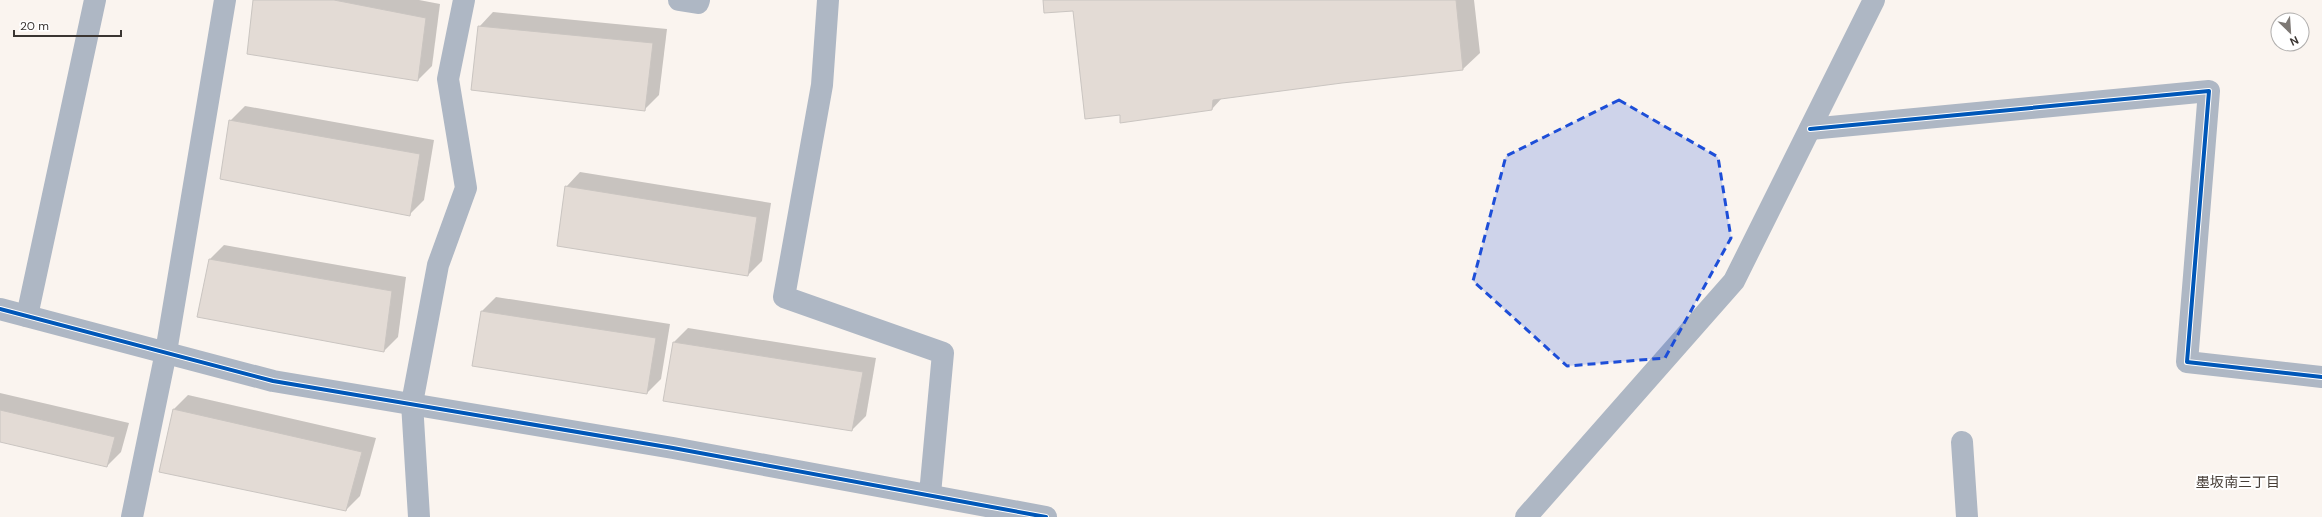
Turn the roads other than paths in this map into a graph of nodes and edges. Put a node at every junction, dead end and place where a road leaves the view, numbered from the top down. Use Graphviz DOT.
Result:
graph roads {
  1 [pos="95,0"];
  2 [pos="225,0"];
  3 [pos="464,0"];
  4 [pos="679,0"];
  5 [pos="699,0"];
  6 [pos="828,0"];
  7 [pos="1874,0"];
  8 [pos="1810,129"];
  9 [pos="0,309"];
  10 [pos="27,316"];
  11 [pos="166,352"];
  12 [pos="2322,377"];
  13 [pos="412,403"];
  14 [pos="1962,442"];
  15 [pos="930,494"];
  16 [pos="132,517"];
  17 [pos="419,517"];
  18 [pos="1046,517"];
  19 [pos="1526,517"];
  20 [pos="1967,517"];
  1 -- 10 [label="street"];
  2 -- 11 [label="street"];
  3 -- 13 [label="street"];
  4 -- 5 [label="street"];
  6 -- 15 [label="street"];
  7 -- 8 [label="street"];
  8 -- 12 [label="street"];
  8 -- 19 [label="street"];
  9 -- 10 [label="street"];
  10 -- 11 [label="street"];
  11 -- 13 [label="street"];
  11 -- 16 [label="street"];
  13 -- 15 [label="street"];
  13 -- 17 [label="street"];
  14 -- 20 [label="street"];
  15 -- 18 [label="street"];
}
